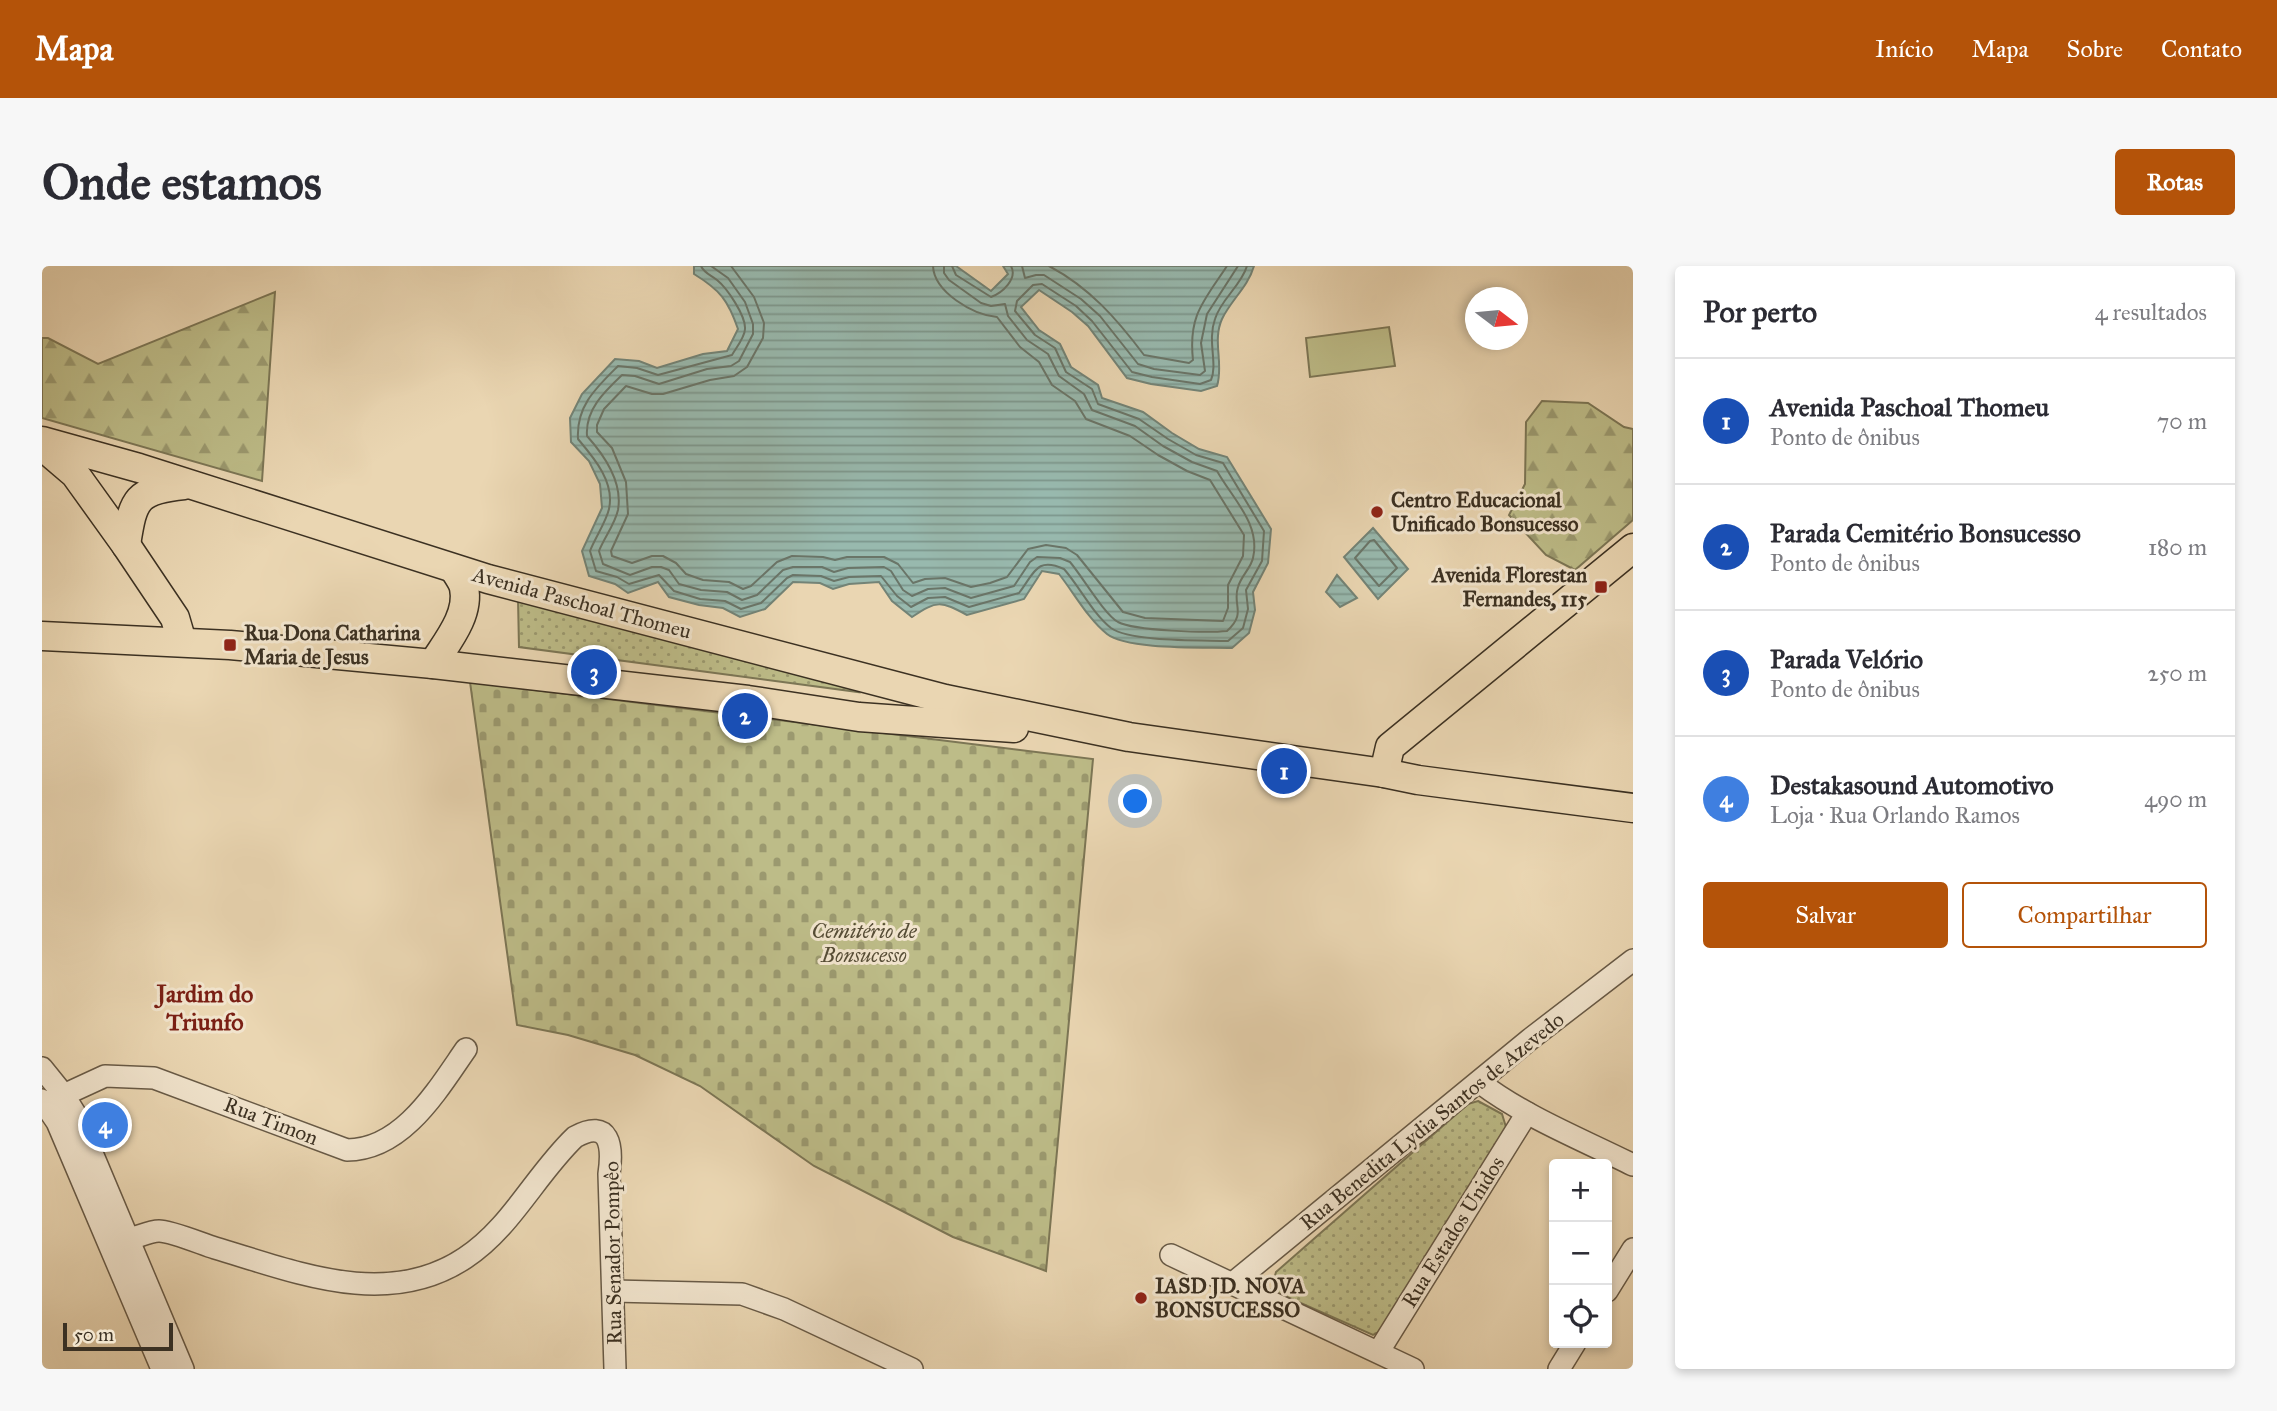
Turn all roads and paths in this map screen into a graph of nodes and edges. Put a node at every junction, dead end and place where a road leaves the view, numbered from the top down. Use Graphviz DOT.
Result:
graph roads {
  1 [pos="42,440"];
  2 [pos="42,446"];
  3 [pos="187,485"];
  4 [pos="126,545"];
  5 [pos="1633,548"];
  6 [pos="454,569"];
  7 [pos="42,636"];
  8 [pos="181,642"];
  9 [pos="433,664"];
  10 [pos="812,708"];
  11 [pos="992,708"];
  12 [pos="1129,737"];
  13 [pos="1384,773"];
  14 [pos="1633,795"];
  15 [pos="1633,808"];
  16 [pos="1633,960"];
  17 [pos="466,1049"];
  18 [pos="42,1068"];
  19 [pos="1479,1082"];
  20 [pos="48,1101"];
  21 [pos="1527,1113"];
  22 [pos="1633,1165"];
  23 [pos="129,1240"];
  24 [pos="1633,1249"];
  25 [pos="1171,1255"];
  26 [pos="1233,1283"];
  27 [pos="1611,1285"];
  28 [pos="613,1291"];
  29 [pos="1572,1348"];
  30 [pos="1378,1351"];
  31 [pos="162,1369"];
  32 [pos="183,1369"];
  33 [pos="615,1369"];
  34 [pos="912,1369"];
  35 [pos="1413,1369"];
  36 [pos="1559,1369"];
  1 -- 3 [label="main road, Avenida Paschoal Thomeu"];
  2 -- 4 [label="main road"];
  3 -- 4 [label="main road"];
  3 -- 6 [label="main road, Avenida Paschoal Thomeu"];
  4 -- 8 [label="main road"];
  5 -- 13 [label="main road"];
  6 -- 9 [label="main road"];
  6 -- 11 [label="main road, Avenida Paschoal Thomeu"];
  7 -- 8 [label="main road"];
  8 -- 9 [label="main road"];
  9 -- 10 [label="main road"];
  10 -- 11 [label="main road"];
  10 -- 12 [label="main road, Avenida Paschoal Thomeu"];
  11 -- 12 [label="main road, Avenida Paschoal Thomeu"];
  12 -- 13 [label="main road, Avenida Paschoal Thomeu"];
  13 -- 14 [label="main road, Avenida Paschoal Thomeu"];
  13 -- 15 [label="main road, Avenida Paschoal Thomeu"];
  16 -- 19 [label="street, Rua Benedita Lydia Santos de Azevedo"];
  17 -- 20 [label="street, Rua Timon"];
  18 -- 20 [label="street"];
  19 -- 21 [label="street"];
  19 -- 26 [label="street, Rua Benedita Lydia Santos de Azevedo"];
  20 -- 23 [label="street"];
  20 -- 31 [label="street"];
  21 -- 22 [label="street"];
  21 -- 30 [label="street, Rua Estados Unidos"];
  23 -- 28 [label="street, Rua Senador Pompêo"];
  23 -- 32 [label="street"];
  24 -- 27 [label="street"];
  25 -- 26 [label="street"];
  26 -- 30 [label="street"];
  28 -- 33 [label="street, Rua Senador Pompêo"];
  28 -- 34 [label="street"];
  29 -- 36 [label="street"];
  30 -- 35 [label="street"];
}
